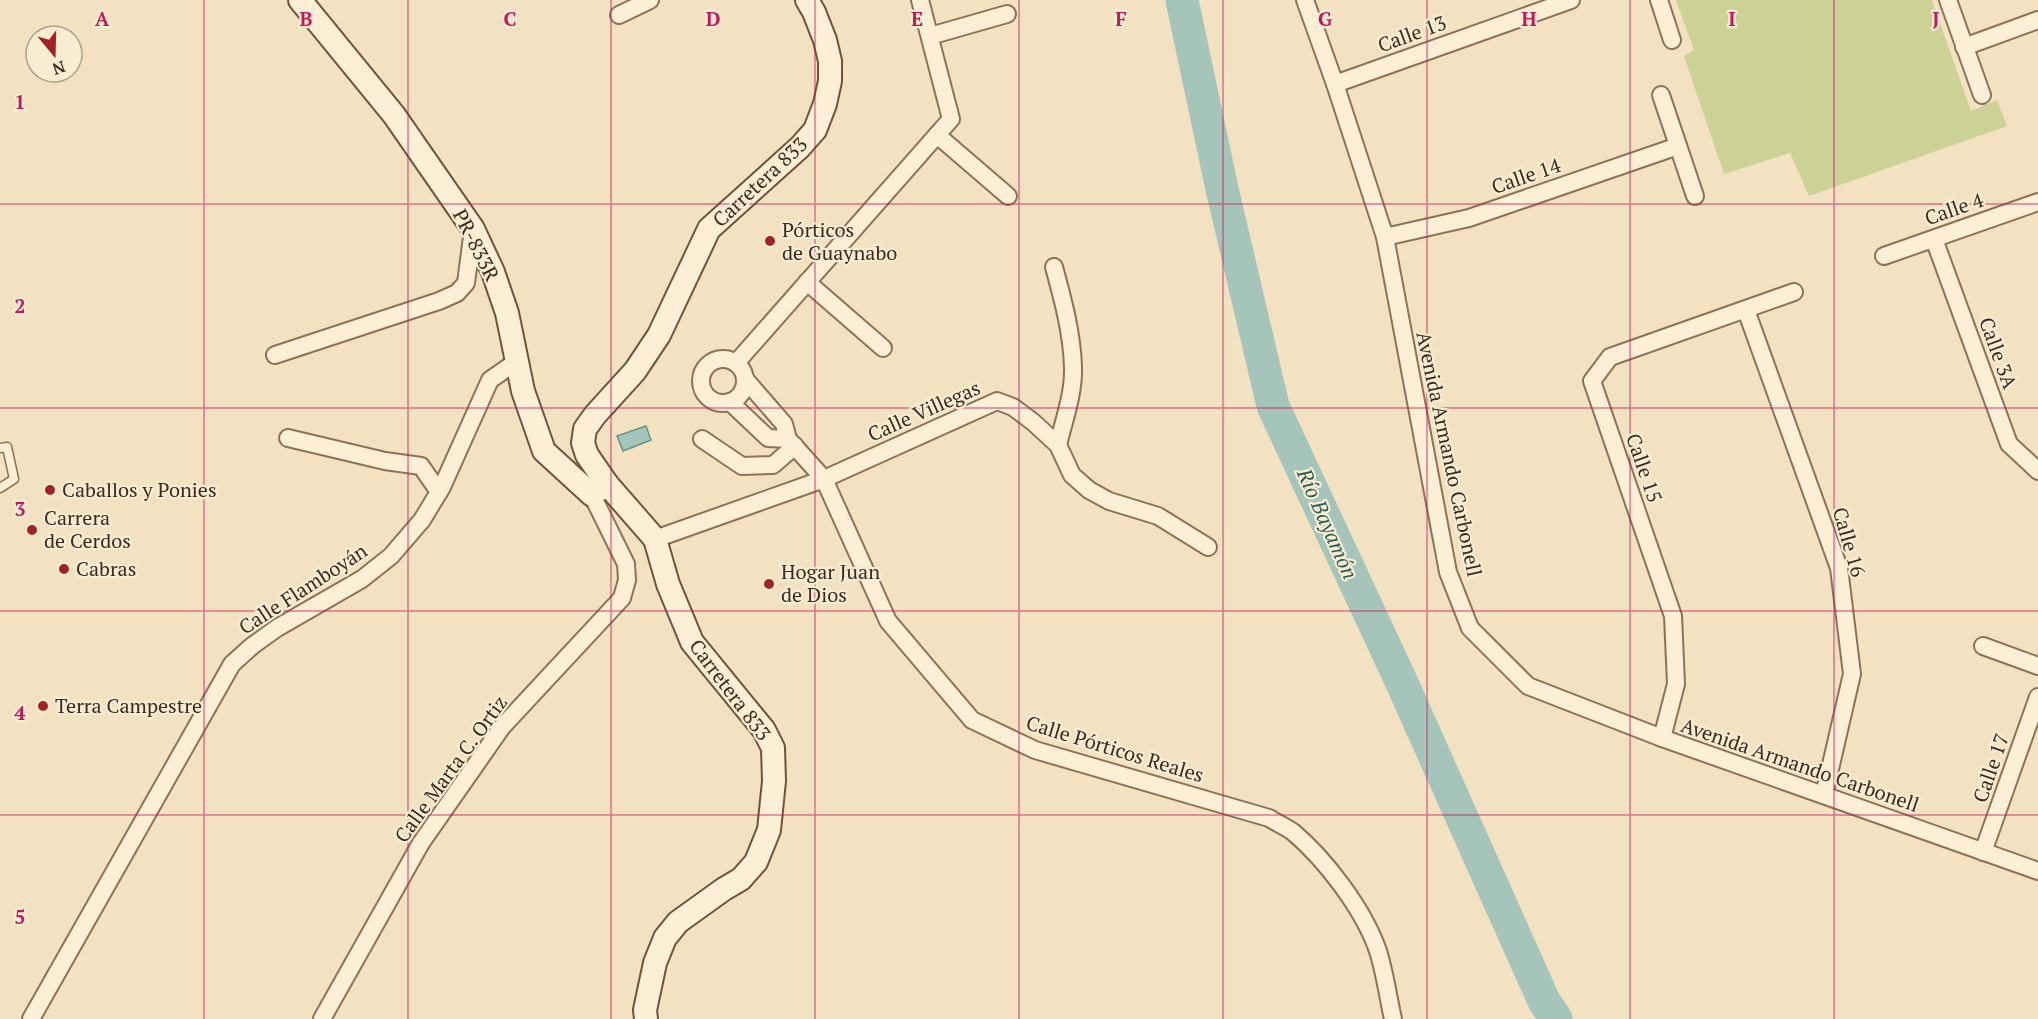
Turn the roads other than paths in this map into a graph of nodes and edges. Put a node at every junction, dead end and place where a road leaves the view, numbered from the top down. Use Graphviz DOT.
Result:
graph roads {
  1 [pos="300,0"];
  2 [pos="650,0"];
  3 [pos="807,0"];
  4 [pos="920,0"];
  5 [pos="1305,0"];
  6 [pos="1571,0"];
  7 [pos="1659,0"];
  8 [pos="1948,0"];
  9 [pos="1006,14"];
  10 [pos="619,15"];
  11 [pos="2038,20"];
  12 [pos="930,36"];
  13 [pos="1672,40"];
  14 [pos="1964,48"];
  15 [pos="1335,84"];
  16 [pos="1661,95"];
  17 [pos="1982,95"];
  18 [pos="937,135"];
  19 [pos="1678,146"];
  20 [pos="1008,196"];
  21 [pos="1695,196"];
  22 [pos="2038,202"];
  23 [pos="473,229"];
  24 [pos="1385,237"];
  25 [pos="1934,239"];
  26 [pos="1884,256"];
  27 [pos="1054,267"];
  28 [pos="807,282"];
  29 [pos="1794,292"];
  30 [pos="1746,310"];
  31 [pos="883,348"];
  32 [pos="275,355"];
  33 [pos="517,361"];
  34 [pos="736,363"];
  35 [pos="745,379"];
  36 [pos="730,402"];
  37 [pos="288,438"];
  38 [pos="702,439"];
  39 [pos="791,443"];
  40 [pos="1058,445"];
  41 [pos="0,448"];
  42 [pos="2038,471"];
  43 [pos="824,479"];
  44 [pos="0,489"];
  45 [pos="600,490"];
  46 [pos="439,492"];
  47 [pos="655,539"];
  48 [pos="1208,547"];
  49 [pos="1983,645"];
  50 [pos="2038,666"];
  51 [pos="2038,697"];
  52 [pos="1662,738"];
  53 [pos="1824,795"];
  54 [pos="1983,852"];
  55 [pos="2038,871"];
  56 [pos="31,1019"];
  57 [pos="322,1019"];
  58 [pos="646,1019"];
  59 [pos="1393,1019"];
  1 -- 23 [label="street, PR-833R / PR-833R"];
  2 -- 10 [label="street"];
  3 -- 45 [label="street, Carretera 833"];
  4 -- 12 [label="street"];
  5 -- 15 [label="street, Avenida Armando Carbonell"];
  6 -- 15 [label="street, Calle 13"];
  7 -- 13 [label="street"];
  8 -- 14 [label="street"];
  9 -- 12 [label="street"];
  11 -- 14 [label="street"];
  12 -- 18 [label="street"];
  14 -- 17 [label="street"];
  15 -- 24 [label="street, Avenida Armando Carbonell"];
  16 -- 19 [label="street"];
  18 -- 20 [label="street"];
  18 -- 28 [label="street"];
  19 -- 21 [label="street"];
  19 -- 24 [label="street, Calle 14"];
  22 -- 25 [label="street, Calle 4"];
  23 -- 32 [label="street"];
  23 -- 33 [label="street, PR-833R / PR-833R"];
  24 -- 52 [label="street, Avenida Armando Carbonell"];
  25 -- 26 [label="street, Calle 4"];
  25 -- 42 [label="street, Calle 3A"];
  27 -- 40 [label="street"];
  28 -- 31 [label="street"];
  28 -- 34 [label="street"];
  29 -- 30 [label="street"];
  30 -- 52 [label="street, Calle 15"];
  30 -- 53 [label="street, Calle 16"];
  33 -- 45 [label="street, PR-833R / PR-833R"];
  33 -- 46 [label="street, Calle Flamboyán"];
  34 -- 35 [label="street"];
  34 -- 36 [label="street"];
  35 -- 36 [label="street"];
  35 -- 39 [label="street, Calle Pórticos Reales"];
  36 -- 39 [label="street"];
  37 -- 46 [label="street"];
  38 -- 39 [label="street"];
  39 -- 43 [label="street, Calle Pórticos Reales"];
  40 -- 43 [label="street, Calle Villegas"];
  40 -- 48 [label="street, Calle Villegas"];
  41 -- 44 [label="lane"];
  43 -- 47 [label="street, Calle Villegas"];
  43 -- 59 [label="street, Calle Pórticos Reales"];
  45 -- 47 [label="street, Carretera 833"];
  45 -- 57 [label="street, Calle Marta C. Ortiz"];
  46 -- 56 [label="street, Calle Flamboyán"];
  47 -- 58 [label="street, Carretera 833"];
  49 -- 50 [label="street"];
  51 -- 54 [label="street, Calle 17"];
  52 -- 53 [label="street, Avenida Armando Carbonell"];
  53 -- 54 [label="street, Avenida Armando Carbonell"];
  54 -- 55 [label="street, Avenida Armando Carbonell"];
}
